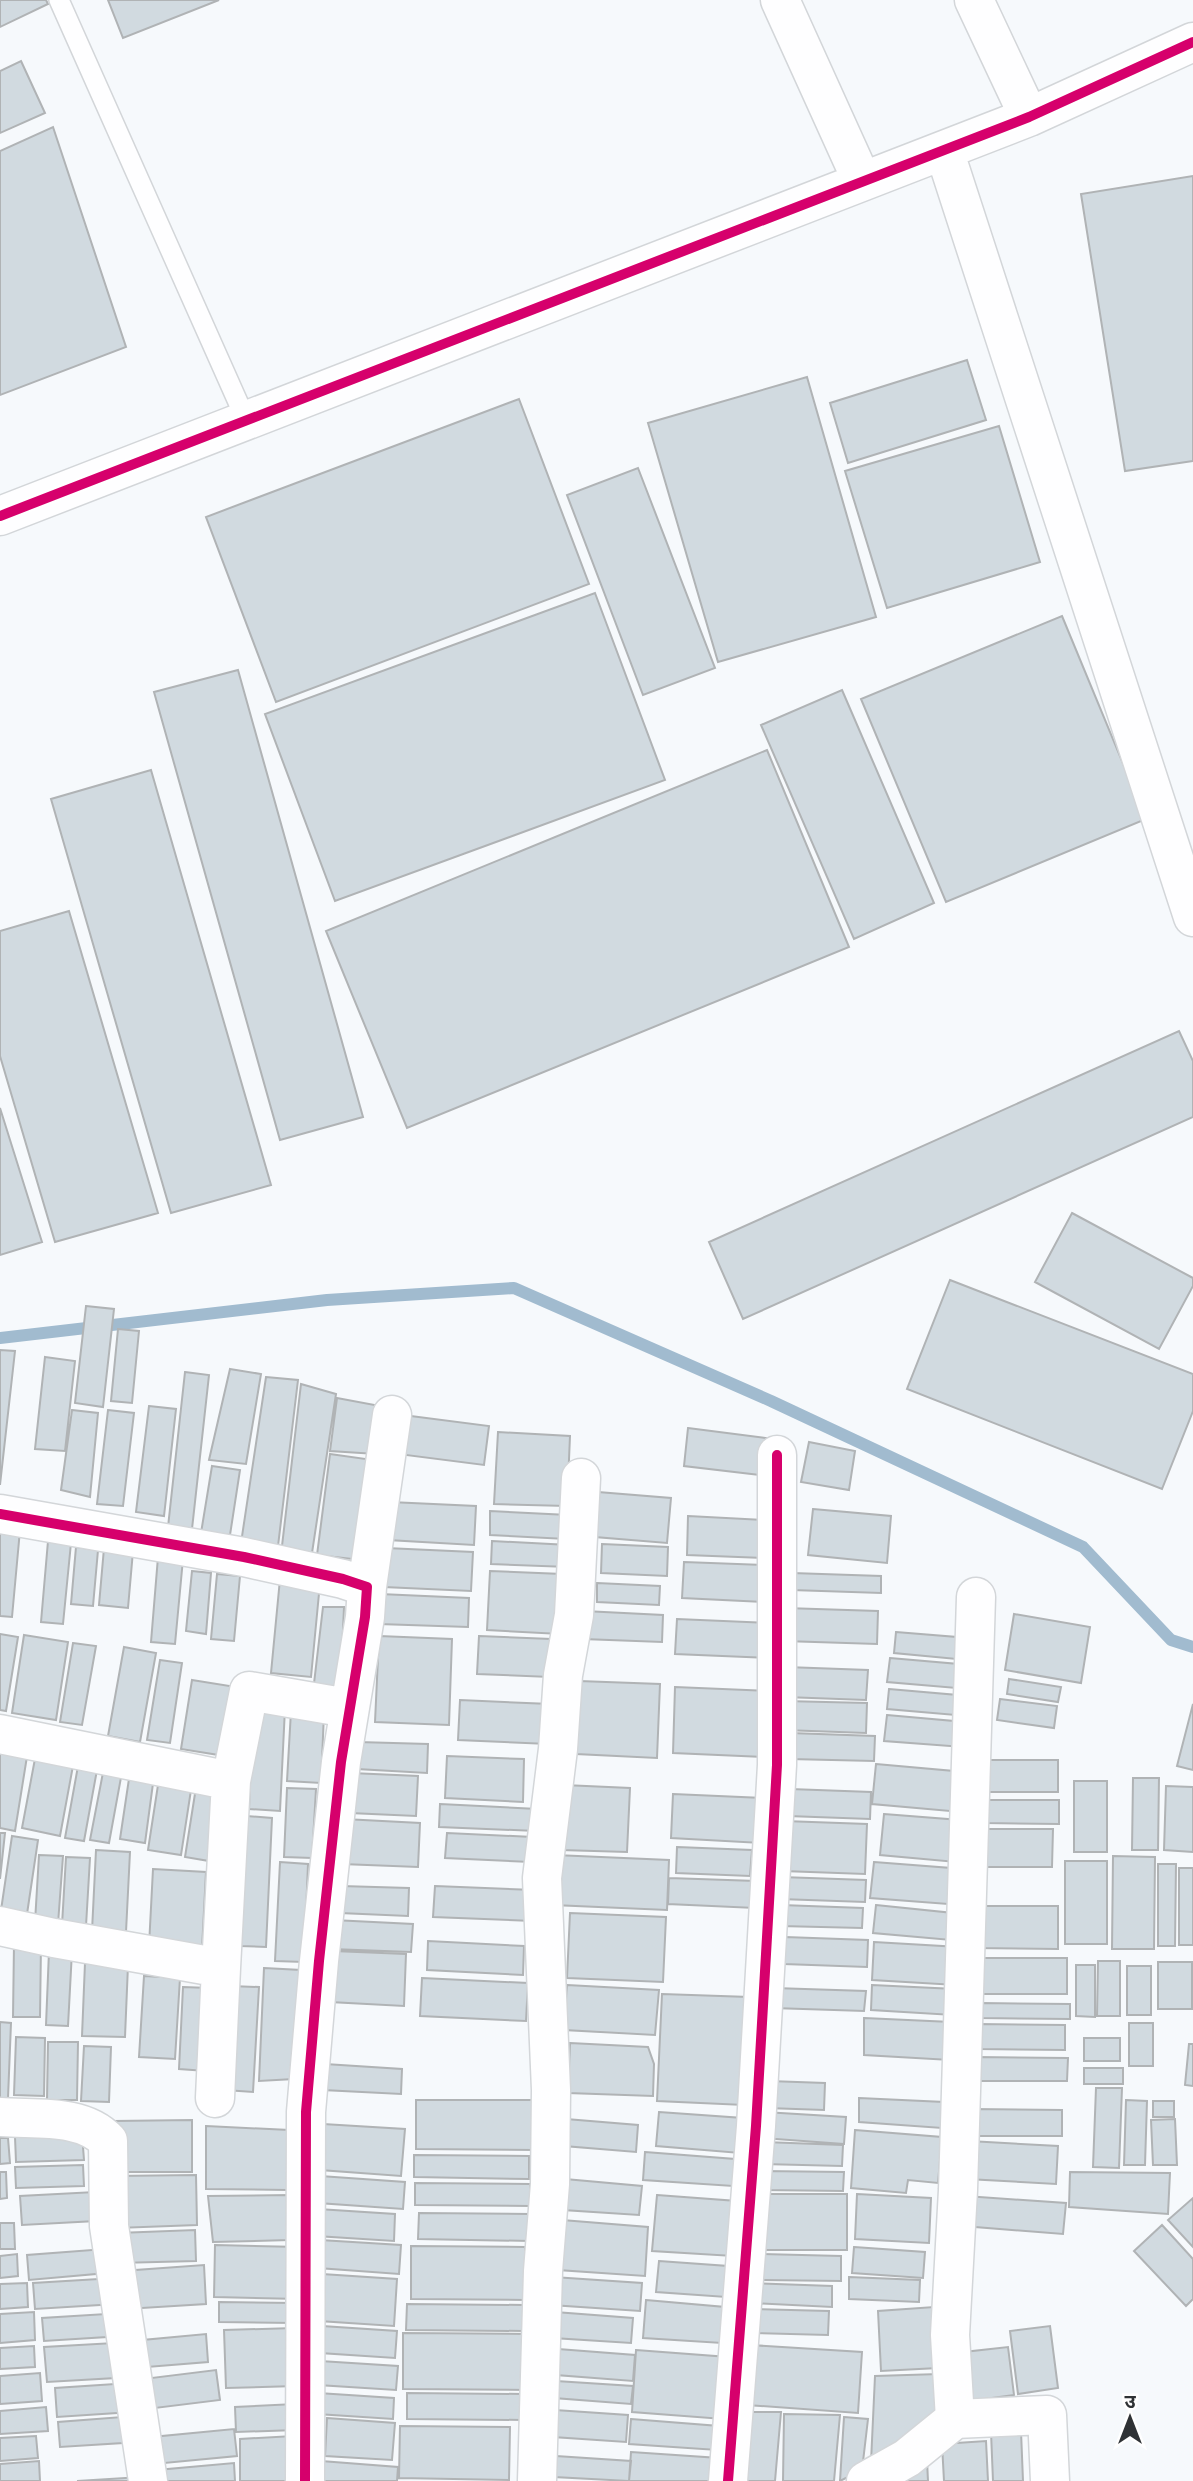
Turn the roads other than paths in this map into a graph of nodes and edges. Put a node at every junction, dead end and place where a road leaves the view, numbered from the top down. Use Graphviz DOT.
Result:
graph roads {
  1 [pos="59,0"];
  2 [pos="780,0"];
  3 [pos="974,0"];
  4 [pos="1193,42"];
  5 [pos="1029,117"];
  6 [pos="944,150"];
  7 [pos="862,181"];
  8 [pos="246,421"];
  9 [pos="0,516"];
  10 [pos="1193,917"];
  11 [pos="391,1415"];
  12 [pos="777,1455"];
  13 [pos="581,1478"];
  14 [pos="0,1514"];
  15 [pos="367,1587"];
  16 [pos="976,1597"];
  17 [pos="348,1708"];
  18 [pos="0,1734"];
  19 [pos="231,1781"];
  20 [pos="0,1926"];
  21 [pos="221,1968"];
  22 [pos="215,2098"];
  23 [pos="0,2117"];
  24 [pos="956,2419"];
  25 [pos="148,2481"];
  26 [pos="305,2481"];
  27 [pos="537,2481"];
  28 [pos="728,2481"];
  29 [pos="866,2481"];
  30 [pos="1050,2481"];
  1 -- 8 [label="lane"];
  2 -- 7 [label="street"];
  3 -- 5 [label="street"];
  4 -- 5 [label="street"];
  5 -- 6 [label="street"];
  6 -- 7 [label="street"];
  6 -- 10 [label="street"];
  7 -- 8 [label="street"];
  8 -- 9 [label="street"];
  11 -- 15 [label="street"];
  12 -- 28 [label="street"];
  13 -- 27 [label="street"];
  14 -- 15 [label="street"];
  15 -- 17 [label="street"];
  16 -- 24 [label="street"];
  17 -- 19 [label="street"];
  17 -- 26 [label="street"];
  18 -- 19 [label="street"];
  19 -- 21 [label="street"];
  20 -- 21 [label="street"];
  21 -- 22 [label="street"];
  23 -- 25 [label="street"];
  24 -- 29 [label="street"];
  24 -- 30 [label="street"];
}
